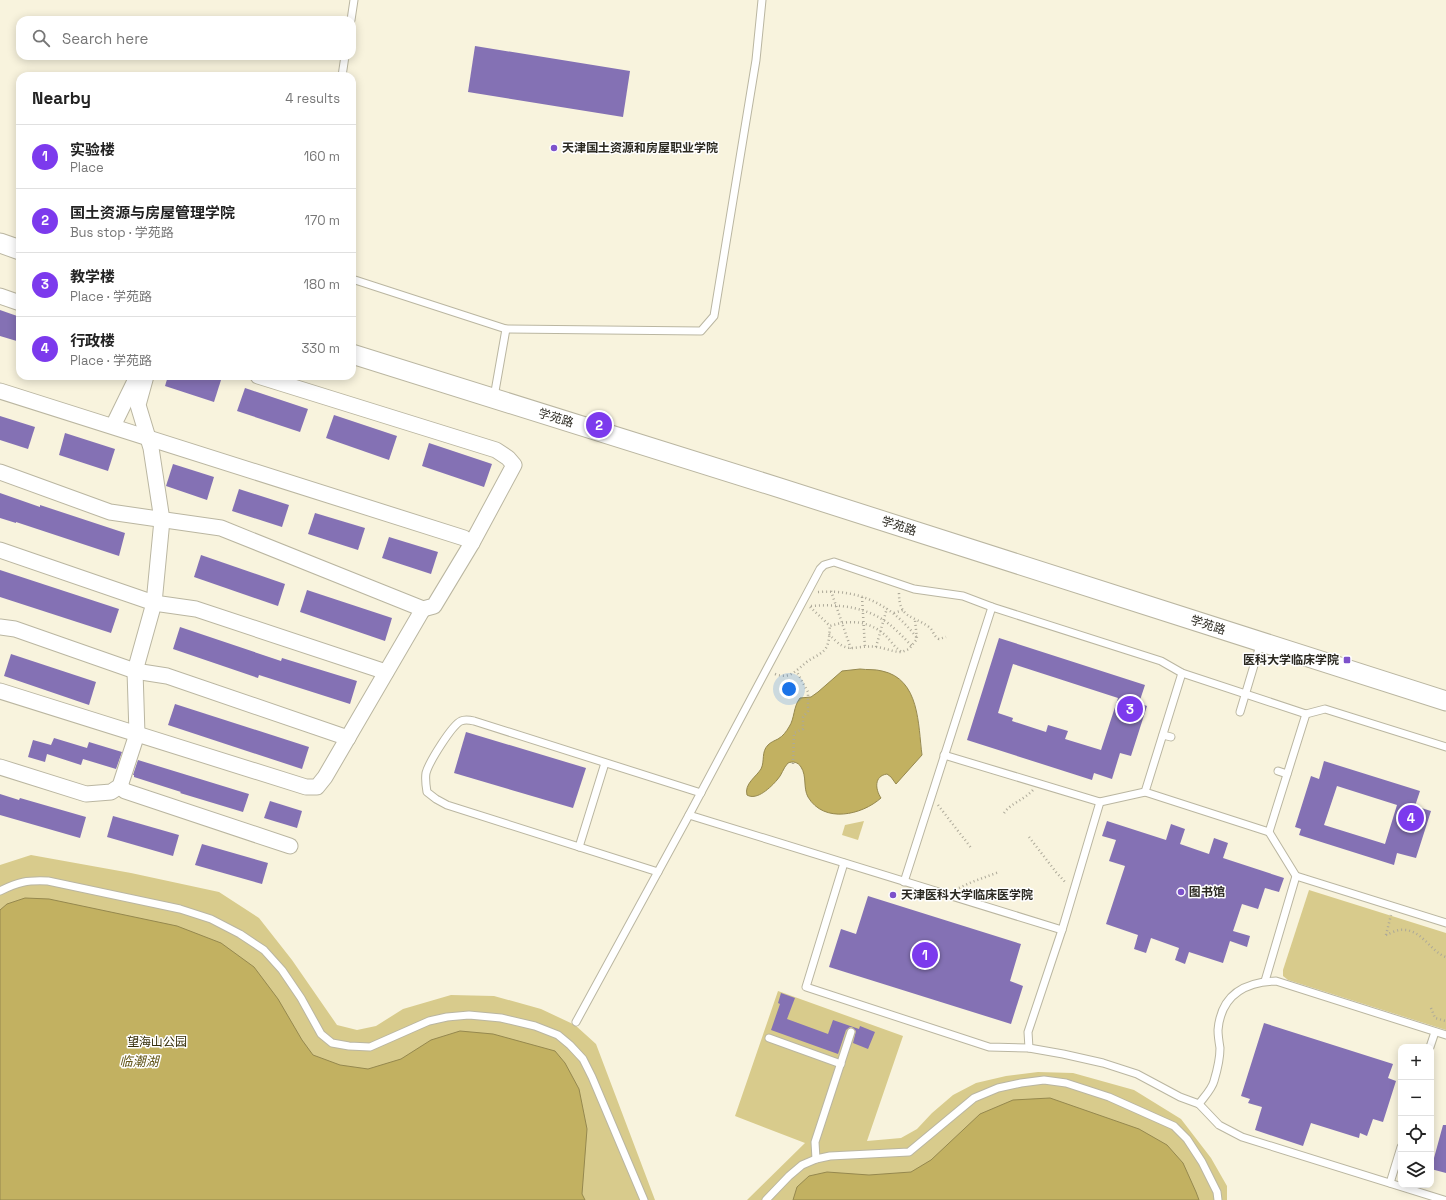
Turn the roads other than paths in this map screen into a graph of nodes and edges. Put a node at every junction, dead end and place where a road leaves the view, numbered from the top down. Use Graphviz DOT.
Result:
graph roads {
  1 [pos="354,0"];
  2 [pos="762,0"];
  3 [pos="352,16"];
  4 [pos="344,60"];
  5 [pos="343,72"];
  6 [pos="0,243"];
  7 [pos="16,249"];
  8 [pos="0,256"];
  9 [pos="16,261"];
  10 [pos="356,280"];
  11 [pos="0,296"];
  12 [pos="16,302"];
  13 [pos="506,329"];
  14 [pos="356,355"];
  15 [pos="356,367"];
  16 [pos="135,380"];
  17 [pos="145,380"];
  18 [pos="271,380"];
  19 [pos="0,391"];
  20 [pos="494,399"];
  21 [pos="113,426"];
  22 [pos="148,437"];
  23 [pos="0,472"];
  24 [pos="162,520"];
  25 [pos="472,543"];
  26 [pos="0,550"];
  27 [pos="154,603"];
  28 [pos="992,607"];
  29 [pos="423,609"];
  30 [pos="0,627"];
  31 [pos="1260,647"];
  32 [pos="135,671"];
  33 [pos="386,672"];
  34 [pos="1182,673"];
  35 [pos="0,691"];
  36 [pos="1245,694"];
  37 [pos="1446,701"];
  38 [pos="1446,711"];
  39 [pos="1240,712"];
  40 [pos="1306,714"];
  41 [pos="137,734"];
  42 [pos="1163,735"];
  43 [pos="1171,737"];
  44 [pos="348,738"];
  45 [pos="1446,747"];
  46 [pos="944,755"];
  47 [pos="605,763"];
  48 [pos="0,767"];
  49 [pos="1278,771"];
  50 [pos="1287,774"];
  51 [pos="120,786"];
  52 [pos="1144,792"];
  53 [pos="701,794"];
  54 [pos="1100,802"];
  55 [pos="689,815"];
  56 [pos="1269,832"];
  57 [pos="290,846"];
  58 [pos="579,847"];
  59 [pos="844,863"];
  60 [pos="658,872"];
  61 [pos="1296,876"];
  62 [pos="904,882"];
  63 [pos="0,891"];
  64 [pos="1446,924"];
  65 [pos="1062,930"];
  66 [pos="1265,981"];
  67 [pos="576,1022"];
  68 [pos="851,1032"];
  69 [pos="1435,1032"];
  70 [pos="1446,1035"];
  71 [pos="769,1038"];
  72 [pos="1431,1044"];
  73 [pos="1029,1048"];
  74 [pos="841,1064"];
  75 [pos="1199,1104"];
  76 [pos="1399,1152"];
  77 [pos="816,1159"];
  78 [pos="1390,1183"];
  79 [pos="644,1200"];
  80 [pos="766,1200"];
  81 [pos="1218,1200"];
  82 [pos="1444,1200"];
  1 -- 3 [label="lane"];
  2 -- 13 [label="lane"];
  4 -- 5 [label="lane"];
  6 -- 7 [label="street"];
  8 -- 9 [label="street"];
  10 -- 13 [label="lane"];
  11 -- 12 [label="street"];
  13 -- 20 [label="lane"];
  14 -- 20 [label="street, 学苑路"];
  15 -- 31 [label="street, 学苑路"];
  16 -- 21 [label="street"];
  17 -- 22 [label="street"];
  18 -- 25 [label="street"];
  19 -- 21 [label="street"];
  20 -- 31 [label="street, 学苑路"];
  21 -- 22 [label="street"];
  22 -- 24 [label="street"];
  22 -- 25 [label="street"];
  23 -- 24 [label="street"];
  24 -- 27 [label="street"];
  24 -- 29 [label="street"];
  25 -- 29 [label="street"];
  26 -- 27 [label="street"];
  27 -- 32 [label="street"];
  27 -- 33 [label="street"];
  28 -- 34 [label="lane"];
  28 -- 46 [label="lane"];
  28 -- 53 [label="lane"];
  29 -- 33 [label="street"];
  30 -- 32 [label="street"];
  31 -- 36 [label="lane"];
  31 -- 37 [label="street, 学苑路"];
  31 -- 38 [label="street, 学苑路"];
  32 -- 41 [label="street"];
  32 -- 44 [label="street"];
  33 -- 44 [label="street"];
  34 -- 36 [label="lane"];
  34 -- 42 [label="lane"];
  35 -- 41 [label="street"];
  36 -- 39 [label="lane"];
  36 -- 40 [label="lane"];
  40 -- 45 [label="lane"];
  40 -- 50 [label="lane"];
  41 -- 44 [label="street"];
  41 -- 51 [label="street"];
  42 -- 43 [label="lane"];
  42 -- 52 [label="lane"];
  46 -- 54 [label="lane"];
  46 -- 62 [label="lane"];
  47 -- 53 [label="lane"];
  47 -- 58 [label="lane"];
  47 -- 58 [label="lane"];
  48 -- 51 [label="street"];
  49 -- 50 [label="lane"];
  50 -- 56 [label="lane"];
  51 -- 57 [label="street"];
  52 -- 54 [label="lane"];
  52 -- 56 [label="lane"];
  53 -- 55 [label="lane"];
  54 -- 65 [label="lane"];
  55 -- 59 [label="lane"];
  55 -- 60 [label="lane"];
  56 -- 61 [label="lane"];
  58 -- 60 [label="lane"];
  59 -- 62 [label="lane"];
  59 -- 73 [label="lane"];
  60 -- 67 [label="lane"];
  61 -- 64 [label="lane"];
  61 -- 66 [label="lane"];
  62 -- 65 [label="lane"];
  63 -- 79 [label="lane"];
  65 -- 73 [label="lane"];
  66 -- 69 [label="lane"];
  66 -- 75 [label="lane"];
  68 -- 74 [label="lane"];
  69 -- 70 [label="lane"];
  69 -- 72 [label="lane"];
  71 -- 74 [label="lane"];
  73 -- 75 [label="lane"];
  74 -- 77 [label="lane"];
  75 -- 78 [label="lane"];
  76 -- 78 [label="lane"];
  77 -- 80 [label="lane"];
  77 -- 81 [label="lane"];
  78 -- 82 [label="lane"];
}
